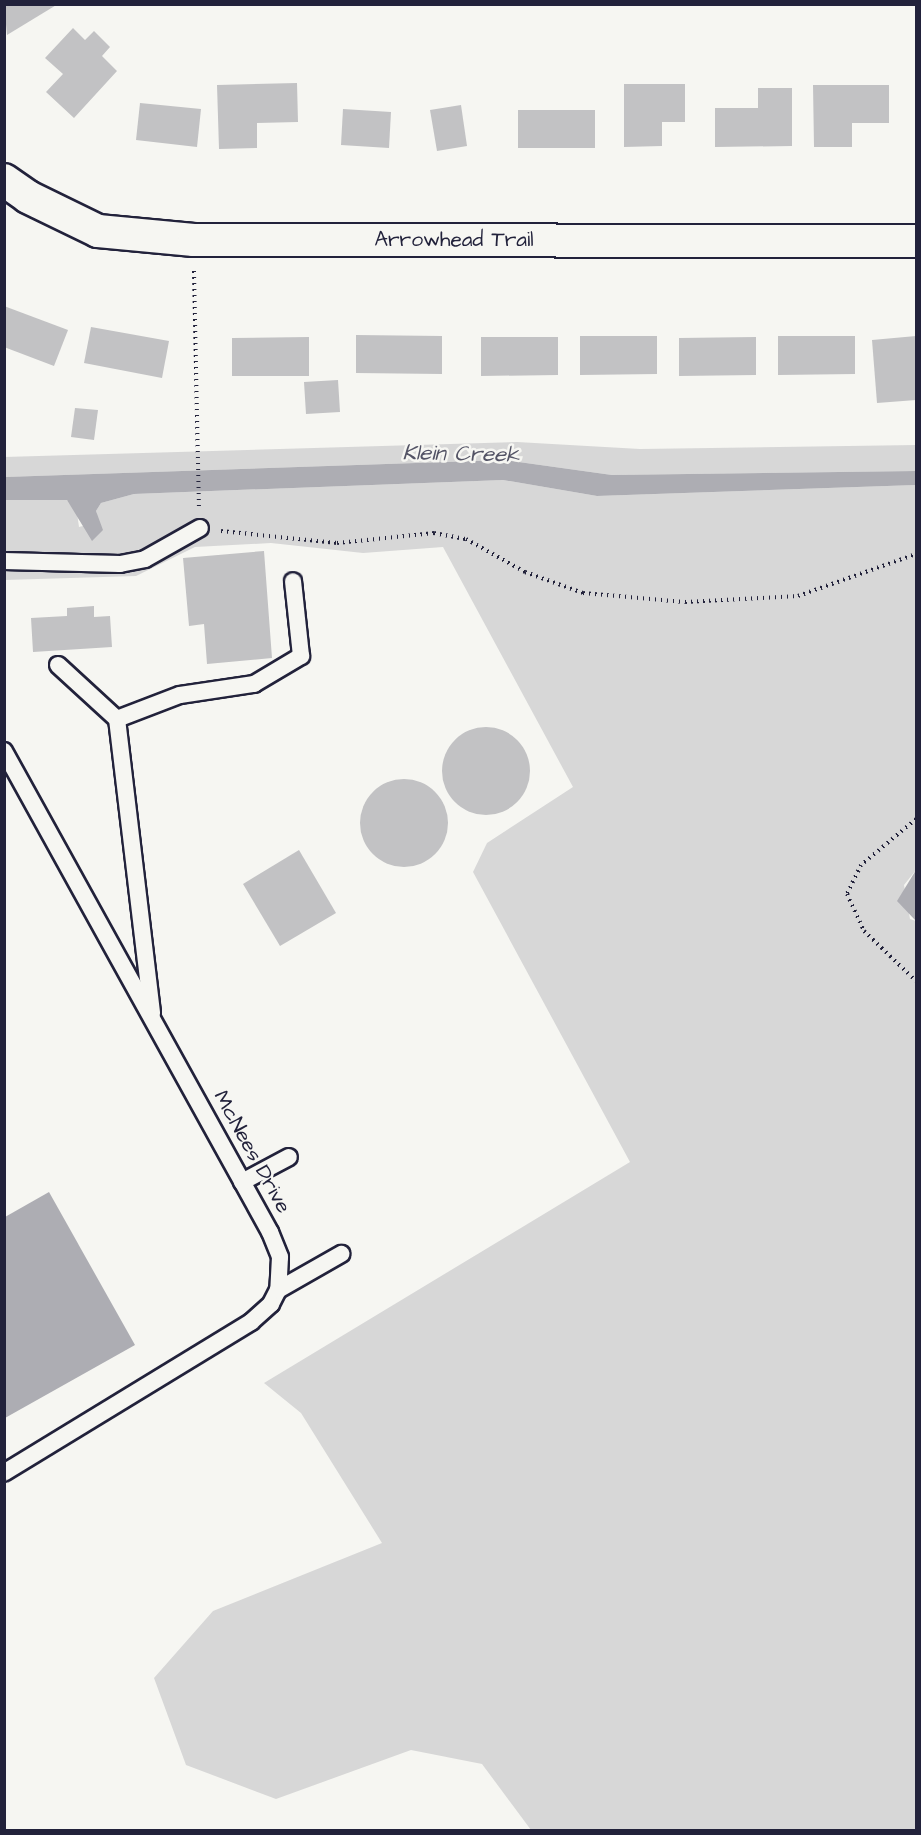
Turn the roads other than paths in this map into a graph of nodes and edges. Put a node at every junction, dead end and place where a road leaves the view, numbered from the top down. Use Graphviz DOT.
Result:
graph roads {
  1 [pos="4,180"];
  2 [pos="916,241"];
  3 [pos="200,528"];
  4 [pos="4,561"];
  5 [pos="293,581"];
  6 [pos="58,665"];
  7 [pos="117,718"];
  8 [pos="4,751"];
  9 [pos="153,1021"];
  10 [pos="289,1157"];
  11 [pos="243,1182"];
  12 [pos="341,1254"];
  13 [pos="278,1290"];
  14 [pos="4,1473"];
  1 -- 2 [label="street, Arrowhead Trail"];
  3 -- 4 [label="lane"];
  5 -- 7 [label="lane"];
  6 -- 7 [label="lane"];
  7 -- 9 [label="lane"];
  8 -- 9 [label="lane, McNees Drive"];
  9 -- 11 [label="lane, McNees Drive"];
  10 -- 11 [label="lane"];
  11 -- 13 [label="lane, McNees Drive"];
  12 -- 13 [label="lane"];
  13 -- 14 [label="lane"];
}
